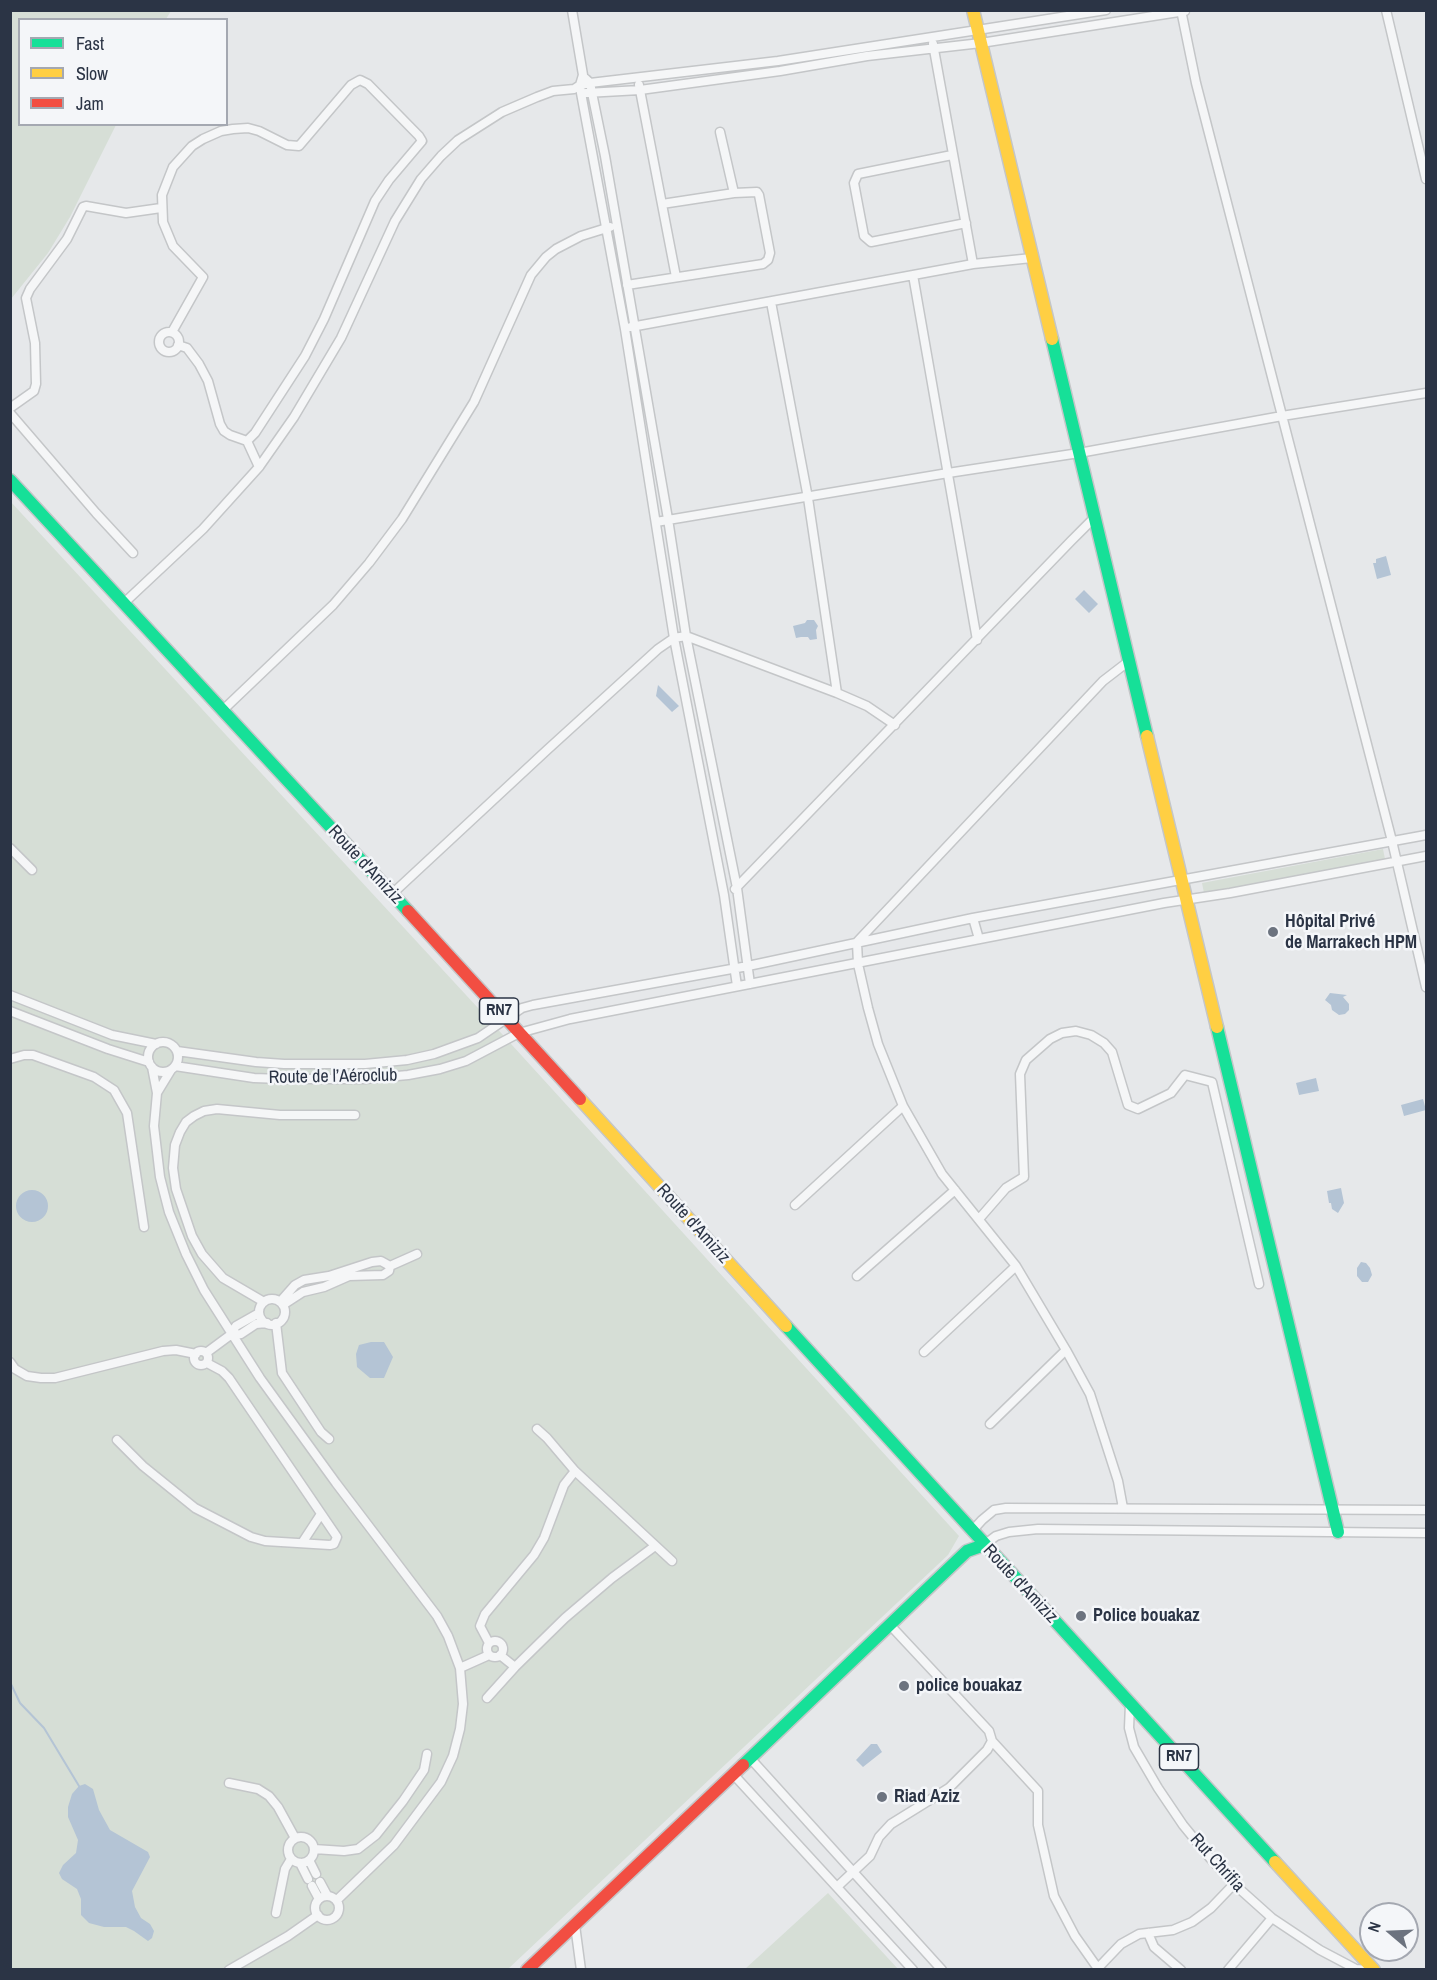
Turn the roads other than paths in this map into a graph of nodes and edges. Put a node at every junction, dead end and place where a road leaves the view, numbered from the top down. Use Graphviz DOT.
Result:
graph roads {
  1 [pos="572,10"];
  2 [pos="973,10"];
  3 [pos="1106,10"];
  4 [pos="1386,10"];
  5 [pos="1182,11"];
  6 [pos="932,37"];
  7 [pos="980,37"];
  8 [pos="934,47"];
  9 [pos="583,75"];
  10 [pos="638,79"];
  11 [pos="590,83"];
  12 [pos="578,89"];
  13 [pos="640,90"];
  14 [pos="591,93"];
  15 [pos="720,132"];
  16 [pos="952,154"];
  17 [pos="1426,179"];
  18 [pos="734,193"];
  19 [pos="662,204"];
  20 [pos="161,208"];
  21 [pos="966,223"];
  22 [pos="616,226"];
  23 [pos="606,228"];
  24 [pos="1032,258"];
  25 [pos="973,264"];
  26 [pos="913,275"];
  27 [pos="676,277"];
  28 [pos="627,285"];
  29 [pos="771,302"];
  30 [pos="634,327"];
  31 [pos="625,329"];
  32 [pos="172,332"];
  33 [pos="178,345"];
  34 [pos="1426,393"];
  35 [pos="10,411"];
  36 [pos="1282,416"];
  37 [pos="247,441"];
  38 [pos="1079,453"];
  39 [pos="259,467"];
  40 [pos="948,473"];
  41 [pos="10,480"];
  42 [pos="808,498"];
  43 [pos="668,519"];
  44 [pos="1095,520"];
  45 [pos="656,522"];
  46 [pos="133,553"];
  47 [pos="124,603"];
  48 [pos="686,636"];
  49 [pos="674,638"];
  50 [pos="977,640"];
  51 [pos="1129,661"];
  52 [pos="837,693"];
  53 [pos="223,710"];
  54 [pos="895,725"];
  55 [pos="1426,835"];
  56 [pos="1392,841"];
  57 [pos="10,848"];
  58 [pos="1426,856"];
  59 [pos="1396,862"];
  60 [pos="32,870"];
  61 [pos="1181,879"];
  62 [pos="737,888"];
  63 [pos="392,894"];
  64 [pos="724,895"];
  65 [pos="1186,900"];
  66 [pos="973,918"];
  67 [pos="979,939"];
  68 [pos="857,942"];
  69 [pos="858,963"];
  70 [pos="748,966"];
  71 [pos="734,968"];
  72 [pos="750,984"];
  73 [pos="737,986"];
  74 [pos="1426,987"];
  75 [pos="10,995"];
  76 [pos="10,1011"];
  77 [pos="506,1019"];
  78 [pos="519,1033"];
  79 [pos="156,1044"];
  80 [pos="177,1051"];
  81 [pos="10,1059"];
  82 [pos="151,1064"];
  83 [pos="173,1068"];
  84 [pos="157,1093"];
  85 [pos="903,1106"];
  86 [pos="355,1115"];
  87 [pos="955,1190"];
  88 [pos="795,1205"];
  89 [pos="979,1219"];
  90 [pos="144,1227"];
  91 [pos="417,1254"];
  92 [pos="390,1266"];
  93 [pos="1016,1266"];
  94 [pos="857,1276"];
  95 [pos="1258,1284"];
  96 [pos="264,1302"];
  97 [pos="281,1303"];
  98 [pos="259,1313"];
  99 [pos="272,1323"];
  100 [pos="231,1335"];
  101 [pos="1066,1350"];
  102 [pos="924,1352"];
  103 [pos="206,1353"];
  104 [pos="196,1354"];
  105 [pos="10,1362"];
  106 [pos="207,1363"];
  107 [pos="990,1424"];
  108 [pos="537,1429"];
  109 [pos="329,1439"];
  110 [pos="117,1440"];
  111 [pos="575,1471"];
  112 [pos="1123,1508"];
  113 [pos="1333,1510"];
  114 [pos="1426,1510"];
  115 [pos="321,1514"];
  116 [pos="972,1531"];
  117 [pos="1338,1532"];
  118 [pos="1426,1533"];
  119 [pos="302,1543"];
  120 [pos="984,1545"];
  121 [pos="655,1546"];
  122 [pos="967,1551"];
  123 [pos="672,1561"];
  124 [pos="890,1625"];
  125 [pos="489,1643"];
  126 [pos="489,1655"];
  127 [pos="500,1655"];
  128 [pos="515,1667"];
  129 [pos="460,1668"];
  130 [pos="487,1698"];
  131 [pos="1130,1704"];
  132 [pos="992,1741"];
  133 [pos="427,1754"];
  134 [pos="750,1758"];
  135 [pos="733,1774"];
  136 [pos="229,1783"];
  137 [pos="295,1838"];
  138 [pos="314,1849"];
  139 [pos="291,1859"];
  140 [pos="309,1860"];
  141 [pos="300,1863"];
  142 [pos="852,1872"];
  143 [pos="314,1880"];
  144 [pos="1234,1884"];
  145 [pos="837,1887"];
  146 [pos="323,1897"];
  147 [pos="337,1900"];
  148 [pos="276,1913"];
  149 [pos="318,1915"];
  150 [pos="1272,1918"];
  151 [pos="574,1925"];
  152 [pos="1148,1933"];
  153 [pos="1098,1969"];
  154 [pos="228,1970"];
  155 [pos="528,1970"];
  156 [pos="581,1970"];
  157 [pos="912,1970"];
  158 [pos="942,1970"];
  159 [pos="1181,1970"];
  160 [pos="1228,1970"];
  161 [pos="1367,1970"];
  162 [pos="1374,1970"];
  1 -- 9 [label="street"];
  2 -- 7 [label="street"];
  3 -- 7 [label="street"];
  4 -- 17 [label="street"];
  5 -- 7 [label="street"];
  5 -- 36 [label="street"];
  6 -- 7 [label="street"];
  6 -- 8 [label="street"];
  6 -- 10 [label="street"];
  7 -- 8 [label="street"];
  7 -- 24 [label="street"];
  8 -- 13 [label="street"];
  8 -- 16 [label="street"];
  9 -- 11 [label="street"];
  9 -- 12 [label="street"];
  10 -- 11 [label="street"];
  10 -- 13 [label="street"];
  11 -- 12 [label="street"];
  11 -- 14 [label="street"];
  12 -- 14 [label="street"];
  12 -- 23 [label="street"];
  12 -- 39 [label="street"];
  13 -- 14 [label="street"];
  13 -- 19 [label="street"];
  14 -- 22 [label="street"];
  15 -- 18 [label="street"];
  16 -- 21 [label="street"];
  16 -- 21 [label="street"];
  18 -- 19 [label="street"];
  18 -- 27 [label="street"];
  19 -- 27 [label="street"];
  20 -- 32 [label="street"];
  20 -- 35 [label="street"];
  20 -- 37 [label="street"];
  21 -- 25 [label="street"];
  22 -- 23 [label="street"];
  22 -- 28 [label="street"];
  23 -- 31 [label="street"];
  23 -- 53 [label="street"];
  24 -- 25 [label="street"];
  24 -- 38 [label="street"];
  25 -- 26 [label="street"];
  26 -- 29 [label="street"];
  26 -- 40 [label="street"];
  27 -- 28 [label="street"];
  28 -- 30 [label="street"];
  29 -- 30 [label="street"];
  29 -- 42 [label="street"];
  30 -- 31 [label="street"];
  30 -- 43 [label="street"];
  31 -- 45 [label="street"];
  32 -- 33 [label="street"];
  32 -- 33 [label="street"];
  33 -- 37 [label="street"];
  34 -- 36 [label="street"];
  35 -- 46 [label="street"];
  36 -- 38 [label="street"];
  36 -- 56 [label="street"];
  37 -- 39 [label="street"];
  38 -- 40 [label="street"];
  38 -- 44 [label="street"];
  39 -- 47 [label="street"];
  40 -- 42 [label="street"];
  40 -- 50 [label="street"];
  41 -- 47 [label="street, Route d'Amiziz / RN7"];
  42 -- 43 [label="street"];
  42 -- 52 [label="street"];
  43 -- 45 [label="street"];
  43 -- 48 [label="street"];
  44 -- 50 [label="street"];
  44 -- 51 [label="street"];
  45 -- 49 [label="street"];
  47 -- 53 [label="street, Route d'Amiziz / RN7"];
  48 -- 49 [label="street"];
  48 -- 52 [label="street"];
  48 -- 62 [label="street"];
  49 -- 63 [label="street"];
  49 -- 64 [label="street"];
  50 -- 54 [label="street"];
  51 -- 61 [label="street"];
  51 -- 68 [label="street"];
  52 -- 54 [label="street"];
  53 -- 63 [label="street, Route d'Amiziz / RN7"];
  54 -- 62 [label="street"];
  55 -- 56 [label="street, Route de l’Aéroclub"];
  56 -- 59 [label="street"];
  56 -- 61 [label="street, Route de l’Aéroclub"];
  57 -- 60 [label="street"];
  58 -- 59 [label="street, Route de l’Aéroclub"];
  59 -- 65 [label="street, Route de l’Aéroclub"];
  59 -- 74 [label="street"];
  61 -- 65 [label="street"];
  61 -- 66 [label="street, Route de l’Aéroclub"];
  62 -- 64 [label="street"];
  62 -- 70 [label="street"];
  63 -- 77 [label="street, Route d'Amiziz / RN7"];
  64 -- 71 [label="street"];
  65 -- 67 [label="street, Route de l’Aéroclub"];
  65 -- 113 [label="street"];
  66 -- 67 [label="street"];
  66 -- 68 [label="street, Route de l’Aéroclub"];
  67 -- 69 [label="street, Route de l’Aéroclub"];
  68 -- 69 [label="street"];
  68 -- 70 [label="street, Route de l’Aéroclub"];
  69 -- 72 [label="street, Route de l’Aéroclub"];
  69 -- 85 [label="street"];
  70 -- 71 [label="street, Route de l’Aéroclub"];
  70 -- 72 [label="street"];
  71 -- 73 [label="street"];
  71 -- 77 [label="street, Route de l’Aéroclub"];
  72 -- 73 [label="street, Route de l’Aéroclub"];
  73 -- 78 [label="street, Route de l’Aéroclub"];
  75 -- 79 [label="street"];
  76 -- 82 [label="street"];
  77 -- 78 [label="street, Route d'Amiziz / RN7"];
  77 -- 80 [label="street, Route de l’Aéroclub"];
  78 -- 83 [label="street, Route de l’Aéroclub"];
  78 -- 116 [label="street, Route d'Amiziz / RN7"];
  79 -- 80 [label="street"];
  79 -- 82 [label="street"];
  80 -- 83 [label="street"];
  81 -- 90 [label="street"];
  82 -- 83 [label="street"];
  82 -- 84 [label="street"];
  83 -- 84 [label="street"];
  84 -- 100 [label="street"];
  85 -- 87 [label="street"];
  85 -- 88 [label="street"];
  86 -- 96 [label="street"];
  87 -- 89 [label="street"];
  87 -- 94 [label="street"];
  89 -- 93 [label="street"];
  89 -- 95 [label="street"];
  91 -- 92 [label="street"];
  92 -- 97 [label="street"];
  92 -- 97 [label="street"];
  93 -- 101 [label="street"];
  93 -- 102 [label="street"];
  96 -- 97 [label="street"];
  96 -- 98 [label="street"];
  97 -- 99 [label="street"];
  98 -- 99 [label="street"];
  98 -- 100 [label="street"];
  99 -- 100 [label="street"];
  99 -- 109 [label="street"];
  100 -- 103 [label="street"];
  100 -- 129 [label="street"];
  101 -- 107 [label="street"];
  101 -- 112 [label="street"];
  103 -- 104 [label="street"];
  103 -- 106 [label="street"];
  104 -- 105 [label="street"];
  104 -- 106 [label="street"];
  106 -- 115 [label="street"];
  108 -- 111 [label="street"];
  110 -- 119 [label="street"];
  111 -- 121 [label="street"];
  111 -- 125 [label="street"];
  112 -- 113 [label="street"];
  112 -- 116 [label="street"];
  113 -- 114 [label="street"];
  113 -- 117 [label="street"];
  115 -- 119 [label="street"];
  115 -- 119 [label="street"];
  116 -- 120 [label="street, Route d'Amiziz / RN7"];
  116 -- 122 [label="street"];
  117 -- 118 [label="street"];
  117 -- 120 [label="street"];
  120 -- 122 [label="street"];
  120 -- 131 [label="street, Route d'Amiziz / RN7"];
  121 -- 123 [label="street"];
  121 -- 128 [label="street"];
  122 -- 124 [label="street"];
  124 -- 132 [label="street"];
  124 -- 134 [label="street"];
  125 -- 126 [label="street"];
  125 -- 127 [label="street"];
  126 -- 127 [label="street"];
  126 -- 129 [label="street"];
  127 -- 128 [label="street"];
  128 -- 130 [label="street"];
  129 -- 147 [label="street"];
  131 -- 144 [label="street, Rut Chrifia"];
  131 -- 162 [label="street, Route d'Amiziz / RN7"];
  132 -- 142 [label="street"];
  132 -- 153 [label="street"];
  133 -- 138 [label="street"];
  134 -- 135 [label="street"];
  134 -- 142 [label="street"];
  135 -- 145 [label="street"];
  135 -- 151 [label="street"];
  136 -- 137 [label="street"];
  137 -- 138 [label="street"];
  137 -- 139 [label="street"];
  138 -- 140 [label="street"];
  139 -- 141 [label="street"];
  139 -- 148 [label="street"];
  140 -- 141 [label="street"];
  140 -- 143 [label="street"];
  141 -- 143 [label="street"];
  142 -- 145 [label="street"];
  142 -- 158 [label="street"];
  143 -- 146 [label="street"];
  144 -- 150 [label="street, Rut Chrifia"];
  144 -- 152 [label="street"];
  145 -- 157 [label="street"];
  146 -- 147 [label="street"];
  146 -- 149 [label="street"];
  147 -- 149 [label="street"];
  149 -- 154 [label="street"];
  150 -- 160 [label="street"];
  150 -- 161 [label="street, Rut Chrifia"];
  151 -- 155 [label="street"];
  151 -- 156 [label="street"];
  152 -- 153 [label="street"];
  152 -- 159 [label="street"];
}
